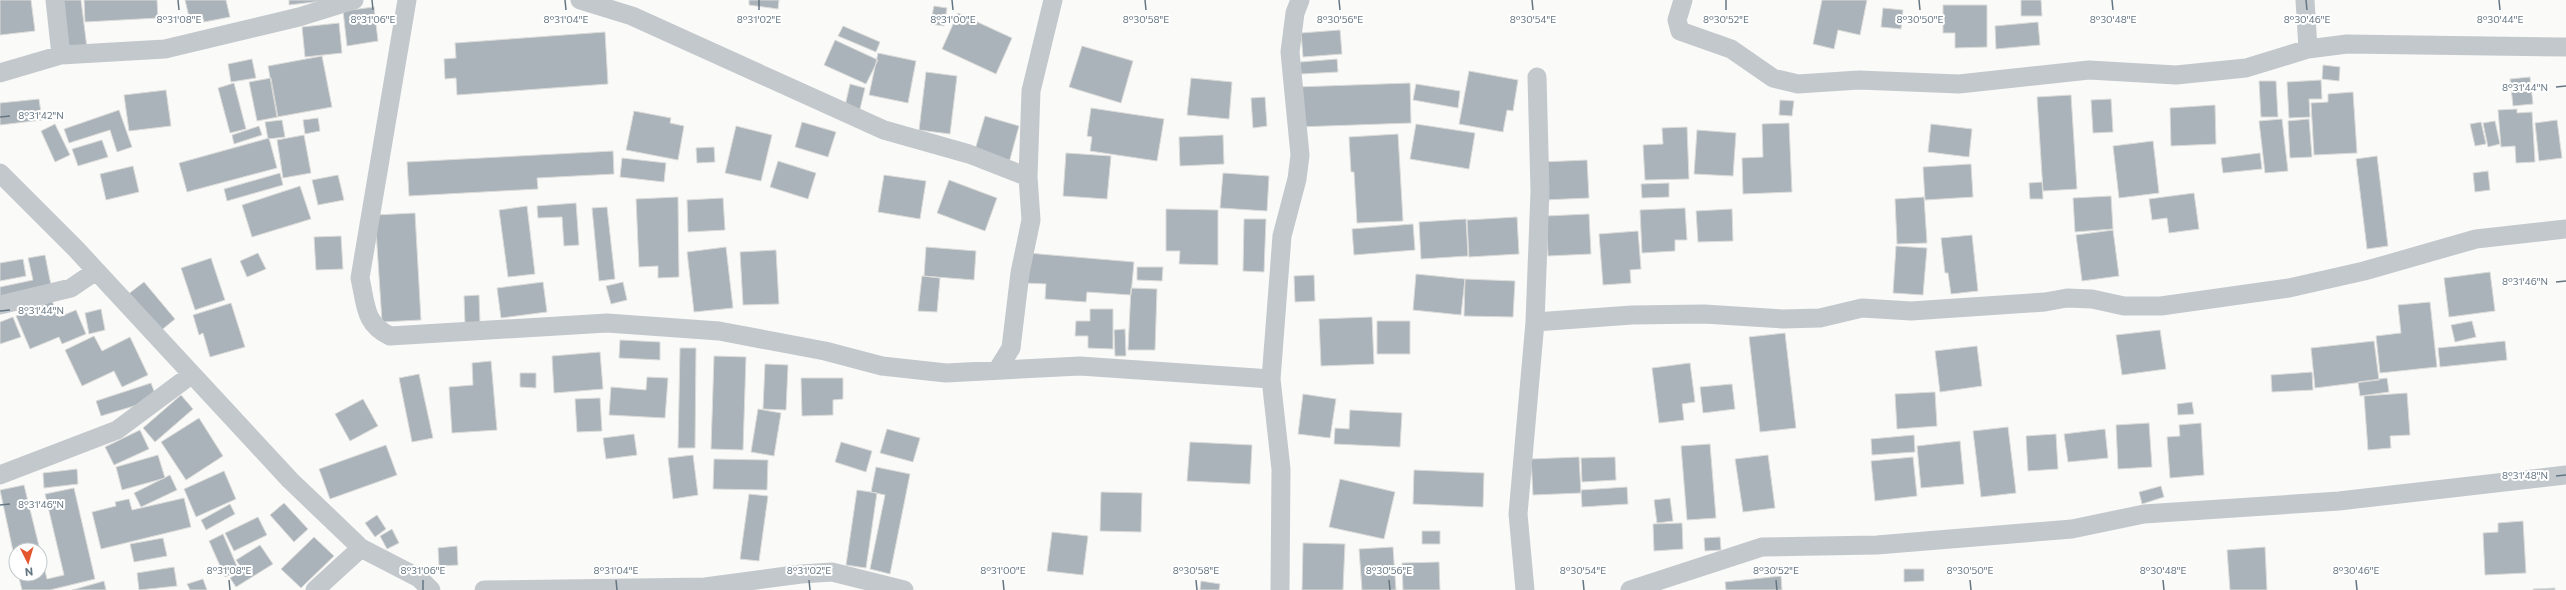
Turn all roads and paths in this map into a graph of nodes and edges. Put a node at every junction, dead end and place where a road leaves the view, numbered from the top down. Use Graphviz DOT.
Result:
graph roads {
  1 [pos="55,0"];
  2 [pos="354,0"];
  3 [pos="407,0"];
  4 [pos="580,0"];
  5 [pos="1054,0"];
  6 [pos="1300,0"];
  7 [pos="1683,0"];
  8 [pos="2305,0"];
  9 [pos="2566,47"];
  10 [pos="2308,48"];
  11 [pos="61,55"];
  12 [pos="0,73"];
  13 [pos="1537,77"];
  14 [pos="0,173"];
  15 [pos="1028,177"];
  16 [pos="2566,229"];
  17 [pos="96,271"];
  18 [pos="0,305"];
  19 [pos="1535,322"];
  20 [pos="1011,348"];
  21 [pos="1035,368"];
  22 [pos="998,369"];
  23 [pos="191,375"];
  24 [pos="1271,379"];
  25 [pos="0,475"];
  26 [pos="2566,475"];
  27 [pos="361,548"];
  28 [pos="315,590"];
  29 [pos="431,590"];
  30 [pos="484,590"];
  31 [pos="904,590"];
  32 [pos="1280,590"];
  33 [pos="1525,590"];
  34 [pos="1630,590"];
  1 -- 11 [label="street"];
  2 -- 11 [label="street"];
  3 -- 22 [label="street"];
  4 -- 15 [label="street"];
  5 -- 15 [label="street"];
  6 -- 24 [label="street"];
  7 -- 10 [label="street"];
  8 -- 10 [label="street"];
  9 -- 10 [label="street"];
  11 -- 12 [label="street"];
  13 -- 19 [label="street"];
  14 -- 17 [label="street"];
  15 -- 20 [label="street"];
  16 -- 19 [label="street"];
  17 -- 18 [label="street"];
  17 -- 23 [label="street"];
  19 -- 33 [label="street"];
  20 -- 21 [label="street"];
  20 -- 22 [label="street"];
  21 -- 22 [label="street"];
  21 -- 24 [label="street"];
  23 -- 25 [label="street"];
  23 -- 27 [label="street"];
  24 -- 32 [label="street"];
  26 -- 34 [label="street"];
  27 -- 28 [label="street"];
  27 -- 29 [label="street"];
  30 -- 31 [label="street"];
}
